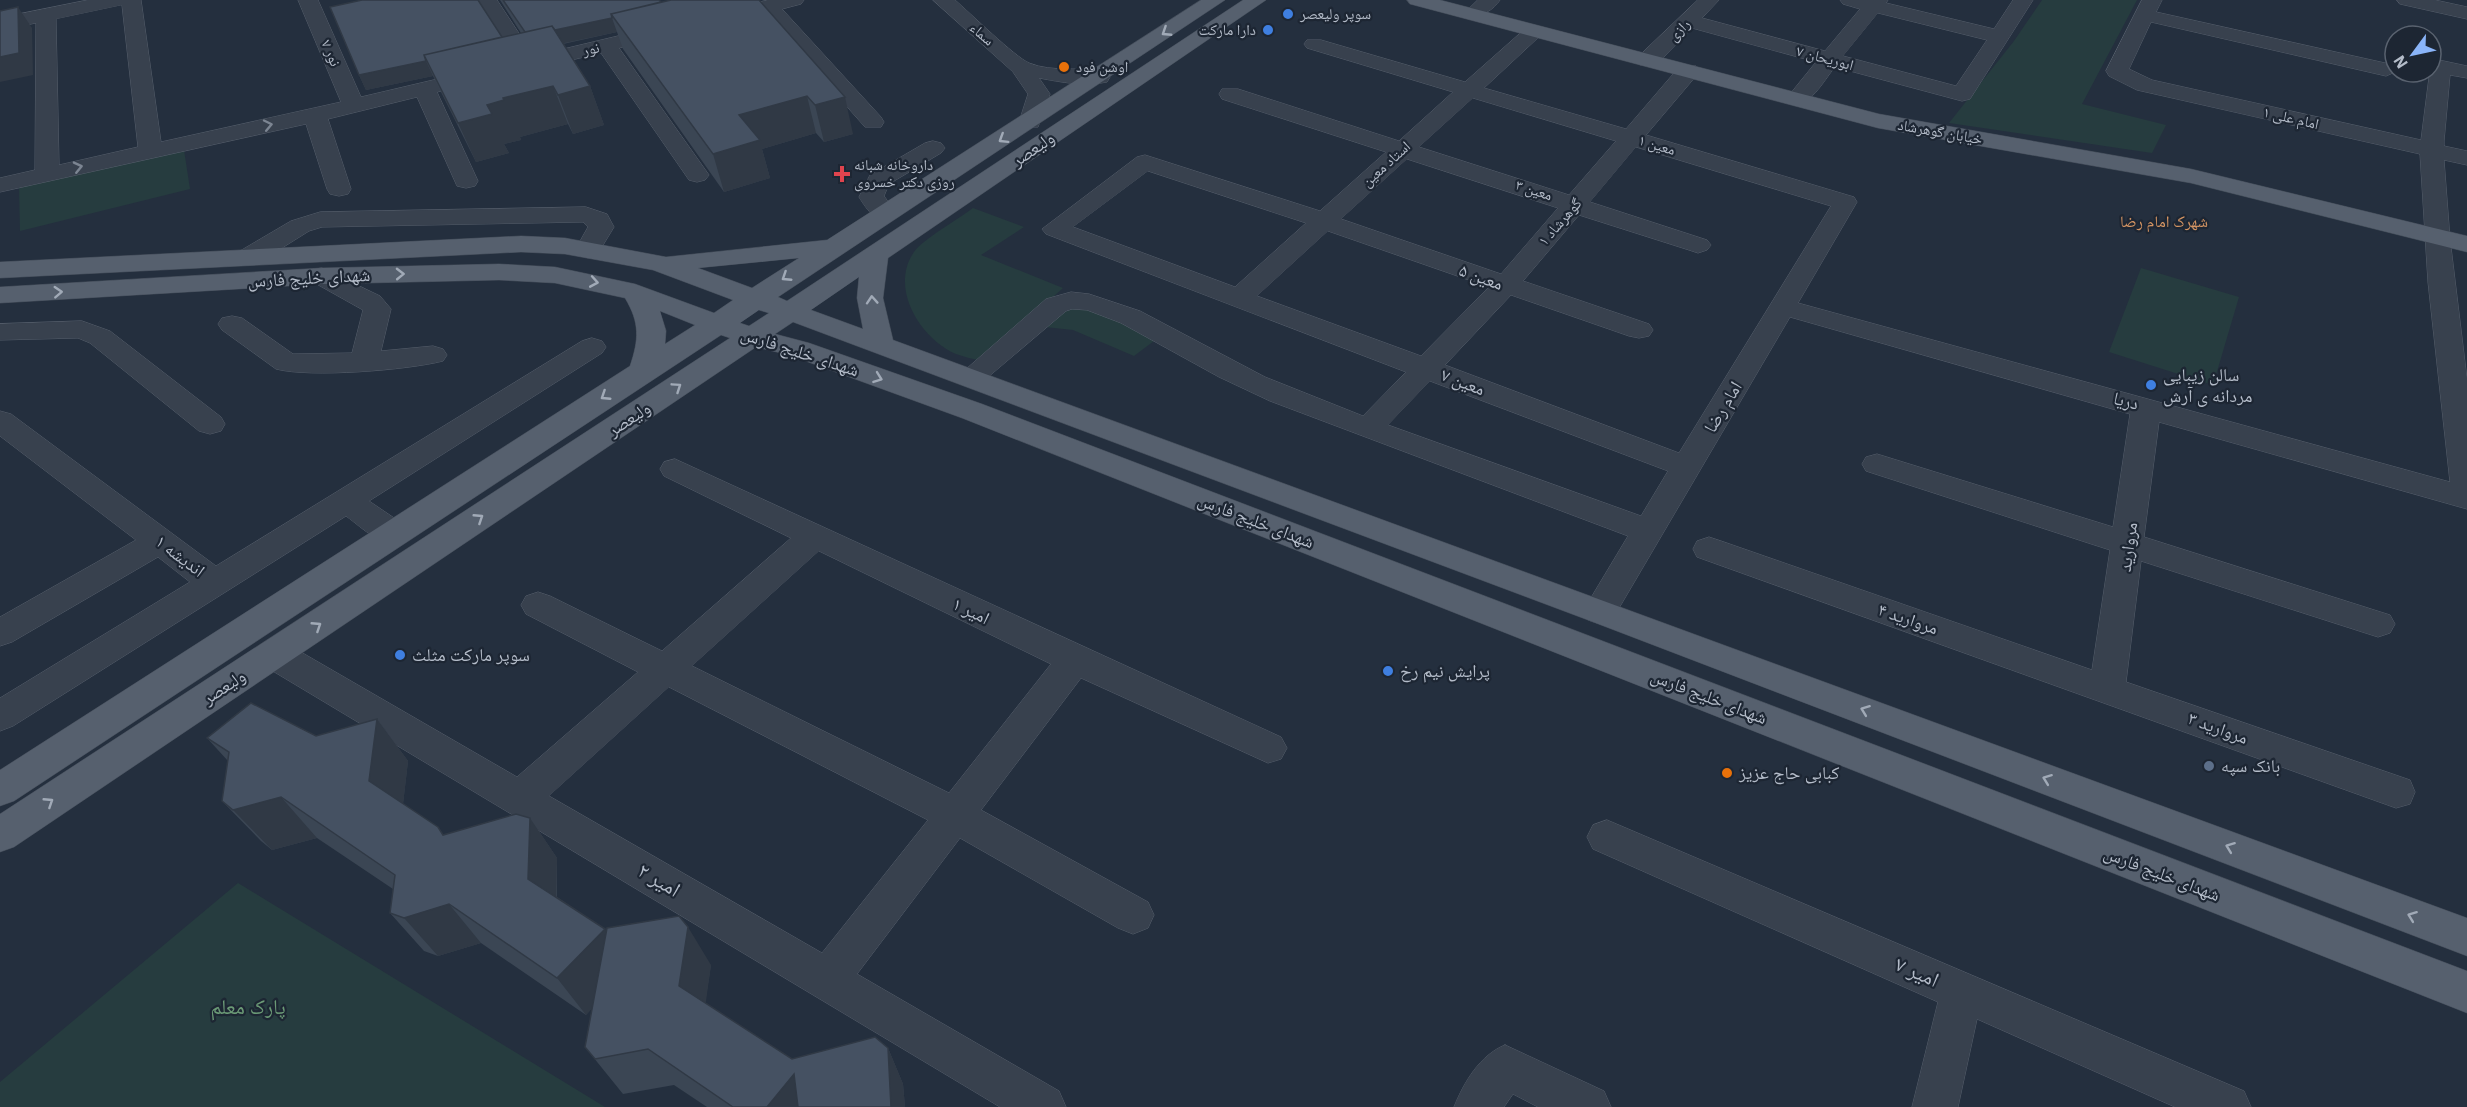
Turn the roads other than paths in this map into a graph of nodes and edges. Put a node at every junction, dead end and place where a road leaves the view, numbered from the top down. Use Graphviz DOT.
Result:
graph roads {
  1 [pos="117,0"];
  2 [pos="131,0"];
  3 [pos="308,0"];
  4 [pos="487,0"];
  5 [pos="794,0"];
  6 [pos="943,0"];
  7 [pos="1215,0"];
  8 [pos="1256,0"];
  9 [pos="1417,0"];
  10 [pos="1850,0"];
  11 [pos="2023,0"];
  12 [pos="2407,0"];
  13 [pos="1700,2"];
  14 [pos="1875,3"];
  15 [pos="2444,4"];
  16 [pos="768,6"];
  17 [pos="2148,7"];
  18 [pos="2467,13"];
  19 [pos="46,14"];
  20 [pos="1688,21"];
  21 [pos="0,24"];
  22 [pos="1534,31"];
  23 [pos="2000,37"];
  24 [pos="1314,44"];
  25 [pos="606,45"];
  26 [pos="1829,59"];
  27 [pos="1648,60"];
  28 [pos="529,63"];
  29 [pos="2443,67"];
  30 [pos="1021,68"];
  31 [pos="2383,69"];
  32 [pos="1688,71"];
  33 [pos="2467,72"];
  34 [pos="1099,76"];
  35 [pos="2440,84"];
  36 [pos="425,88"];
  37 [pos="1469,89"];
  38 [pos="2467,90"];
  39 [pos="1230,94"];
  40 [pos="1797,99"];
  41 [pos="354,106"];
  42 [pos="315,115"];
  43 [pos="873,122"];
  44 [pos="1030,122"];
  45 [pos="1633,137"];
  46 [pos="933,148"];
  47 [pos="1403,149"];
  48 [pos="2432,149"];
  49 [pos="150,150"];
  50 [pos="2467,158"];
  51 [pos="47,174"];
  52 [pos="697,175"];
  53 [pos="466,181"];
  54 [pos="0,185"];
  55 [pos="339,189"];
  56 [pos="1845,201"];
  57 [pos="1575,204"];
  58 [pos="885,214"];
  59 [pos="1324,221"];
  60 [pos="1055,229"];
  61 [pos="2437,237"];
  62 [pos="2467,244"];
  63 [pos="1698,245"];
  64 [pos="835,246"];
  65 [pos="875,256"];
  66 [pos="659,263"];
  67 [pos="0,270"];
  68 [pos="322,276"];
  69 [pos="1505,286"];
  70 [pos="634,292"];
  71 [pos="0,295"];
  72 [pos="756,297"];
  73 [pos="1239,298"];
  74 [pos="1784,307"];
  75 [pos="793,310"];
  76 [pos="715,323"];
  77 [pos="232,324"];
  78 [pos="1639,330"];
  79 [pos="0,332"];
  80 [pos="752,337"];
  81 [pos="879,343"];
  82 [pos="592,347"];
  83 [pos="433,355"];
  84 [pos="364,361"];
  85 [pos="1425,367"];
  86 [pos="642,373"];
  87 [pos="971,377"];
  88 [pos="2146,406"];
  89 [pos="0,421"];
  90 [pos="210,423"];
  91 [pos="1368,428"];
  92 [pos="1877,464"];
  93 [pos="1687,467"];
  94 [pos="675,469"];
  95 [pos="2467,498"];
  96 [pos="346,501"];
  97 [pos="1646,530"];
  98 [pos="394,534"];
  99 [pos="815,537"];
  100 [pos="161,541"];
  101 [pos="2129,544"];
  102 [pos="1709,549"];
  103 [pos="215,583"];
  104 [pos="538,605"];
  105 [pos="1600,611"];
  106 [pos="2378,624"];
  107 [pos="0,633"];
  108 [pos="274,654"];
  109 [pos="1075,660"];
  110 [pos="665,670"];
  111 [pos="2108,688"];
  112 [pos="0,716"];
  113 [pos="1268,748"];
  114 [pos="0,790"];
  115 [pos="2396,792"];
  116 [pos="520,798"];
  117 [pos="955,815"];
  118 [pos="0,835"];
  119 [pos="1607,837"];
  120 [pos="1133,915"];
  121 [pos="2467,937"];
  122 [pos="827,980"];
  123 [pos="1962,992"];
  124 [pos="2467,992"];
  125 [pos="1043,1107"];
  126 [pos="1477,1107"];
  127 [pos="1588,1107"];
  128 [pos="1935,1107"];
  129 [pos="2228,1107"];
  1 -- 19 [label="street"];
  2 -- 49 [label="street"];
  3 -- 41 [label="street, نور ۷"];
  4 -- 28 [label="street"];
  5 -- 16 [label="street, نور"];
  6 -- 30 [label="street, سماء"];
  7 -- 34 [label="main road, ولیعصر, one-way"];
  8 -- 65 [label="main road, ولیعصر"];
  9 -- 22 [label="main road, خیابان گوهرشاد"];
  10 -- 14 [label="street"];
  11 -- 23 [label="street"];
  12 -- 15 [label="street"];
  13 -- 20 [label="street, رازی"];
  14 -- 23 [label="street"];
  14 -- 26 [label="street"];
  15 -- 18 [label="street"];
  16 -- 25 [label="street, نور"];
  16 -- 43 [label="street"];
  17 -- 31 [label="street"];
  17 -- 48 [label="street, امام علی ۱"];
  19 -- 21 [label="street"];
  19 -- 51 [label="street"];
  20 -- 26 [label="street, ابوریحان ۷"];
  20 -- 27 [label="street, رازی"];
  22 -- 27 [label="main road, خیابان گوهرشاد"];
  22 -- 37 [label="street, استاد معین"];
  23 -- 26 [label="street, ابوریحان ۷"];
  24 -- 37 [label="street, معین ۱"];
  25 -- 28 [label="street, نور"];
  25 -- 52 [label="street"];
  26 -- 40 [label="street"];
  27 -- 32 [label="main road, خیابان گوهرشاد"];
  28 -- 36 [label="street, نور"];
  29 -- 33 [label="street"];
  30 -- 34 [label="street"];
  30 -- 44 [label="street, سماء"];
  32 -- 40 [label="main road, خیابان گوهرشاد"];
  32 -- 45 [label="street, گوهرشاد ۱"];
  34 -- 44 [label="main road, ولیعصر"];
  35 -- 38 [label="street"];
  35 -- 48 [label="street"];
  36 -- 41 [label="street, نور"];
  36 -- 53 [label="street"];
  37 -- 45 [label="street, معین ۱"];
  37 -- 47 [label="street, استاد معین"];
  39 -- 47 [label="street, معین ۳"];
  40 -- 61 [label="main road, خیابان گوهرشاد"];
  41 -- 42 [label="street, نور"];
  49 -- 42 [label="street, نور, one-way"];
  42 -- 55 [label="street"];
  44 -- 58 [label="main road, ولیعصر, one-way"];
  45 -- 56 [label="street, معین ۱"];
  45 -- 57 [label="street, گوهرشاد ۱"];
  46 -- 58 [label="street"];
  47 -- 57 [label="street, معین ۳"];
  47 -- 59 [label="street, استاد معین"];
  48 -- 50 [label="street, امام علی ۱"];
  48 -- 61 [label="street"];
  51 -- 49 [label="street, نور, one-way"];
  51 -- 54 [label="street, نور"];
  56 -- 74 [label="street, امام رضا"];
  57 -- 63 [label="street, معین ۳"];
  57 -- 69 [label="street, گوهرشاد ۱"];
  58 -- 64 [label="main road, ولیعصر"];
  59 -- 60 [label="street, معین ۵"];
  59 -- 69 [label="street, معین ۵"];
  59 -- 73 [label="street, استاد معین"];
  60 -- 73 [label="street, معین ۷"];
  61 -- 62 [label="main road, خیابان گوهرشاد"];
  61 -- 95 [label="street"];
  64 -- 66 [label="main road"];
  64 -- 72 [label="main road, ولیعصر, one-way"];
  65 -- 75 [label="main road, ولیعصر"];
  81 -- 65 [label="main road, one-way"];
  66 -- 67 [label="main road, شهدای خلیج فارس"];
  66 -- 72 [label="main road, شهدای خلیج فارس"];
  68 -- 70 [label="main road, شهدای خلیج فارس, one-way"];
  71 -- 68 [label="main road, شهدای خلیج فارس, one-way"];
  68 -- 84 [label="street"];
  69 -- 78 [label="street, معین ۵"];
  69 -- 85 [label="street, گوهرشاد ۱"];
  70 -- 76 [label="main road, شهدای خلیج فارس"];
  70 -- 86 [label="main road"];
  72 -- 75 [label="main road, شهدای خلیج فارس"];
  72 -- 76 [label="main road, ولیعصر"];
  73 -- 85 [label="street, معین ۷"];
  74 -- 88 [label="street, دریا"];
  74 -- 93 [label="street, امام رضا"];
  75 -- 80 [label="main road, ولیعصر"];
  75 -- 81 [label="main road, شهدای خلیج فارس"];
  76 -- 80 [label="main road, شهدای خلیج فارس"];
  76 -- 86 [label="main road, ولیعصر"];
  77 -- 84 [label="street"];
  79 -- 90 [label="street"];
  108 -- 80 [label="main road, ولیعصر, one-way"];
  80 -- 124 [label="main road, شهدای خلیج فارس, one-way"];
  81 -- 87 [label="main road, شهدای خلیج فارس"];
  82 -- 96 [label="street"];
  83 -- 84 [label="street"];
  85 -- 91 [label="street, گوهرشاد ۱"];
  85 -- 93 [label="street, معین ۷"];
  86 -- 98 [label="main road, ولیعصر, one-way"];
  87 -- 91 [label="street"];
  87 -- 105 [label="main road, شهدای خلیج فارس"];
  88 -- 95 [label="street, دریا"];
  88 -- 101 [label="street, مروارید"];
  89 -- 100 [label="street, اندیشه ۱"];
  91 -- 97 [label="street"];
  92 -- 101 [label="street"];
  93 -- 97 [label="street, امام رضا"];
  94 -- 99 [label="street, امیر ۱"];
  96 -- 98 [label="street"];
  96 -- 103 [label="street"];
  97 -- 105 [label="street, امام رضا"];
  98 -- 114 [label="main road, ولیعصر"];
  99 -- 109 [label="street, امیر ۱"];
  99 -- 110 [label="street"];
  100 -- 103 [label="street, اندیشه ۱"];
  100 -- 107 [label="street"];
  101 -- 106 [label="street"];
  101 -- 111 [label="street, مروارید"];
  102 -- 111 [label="street, مروارید ۴"];
  103 -- 112 [label="street, اندیشه ۱"];
  104 -- 110 [label="street"];
  121 -- 105 [label="main road, شهدای خلیج فارس, one-way"];
  108 -- 116 [label="street, امیر ۲"];
  118 -- 108 [label="main road, ولیعصر, one-way"];
  109 -- 113 [label="street, امیر ۱"];
  109 -- 117 [label="street"];
  110 -- 116 [label="street"];
  110 -- 117 [label="street"];
  111 -- 115 [label="street, مروارید ۳"];
  116 -- 122 [label="street, امیر ۲"];
  117 -- 120 [label="street"];
  117 -- 122 [label="street"];
  119 -- 123 [label="street, امیر ۷"];
  122 -- 125 [label="street, امیر ۲"];
  123 -- 128 [label="street"];
  123 -- 129 [label="street, امیر ۷"];
  126 -- 127 [label="street"];
}
